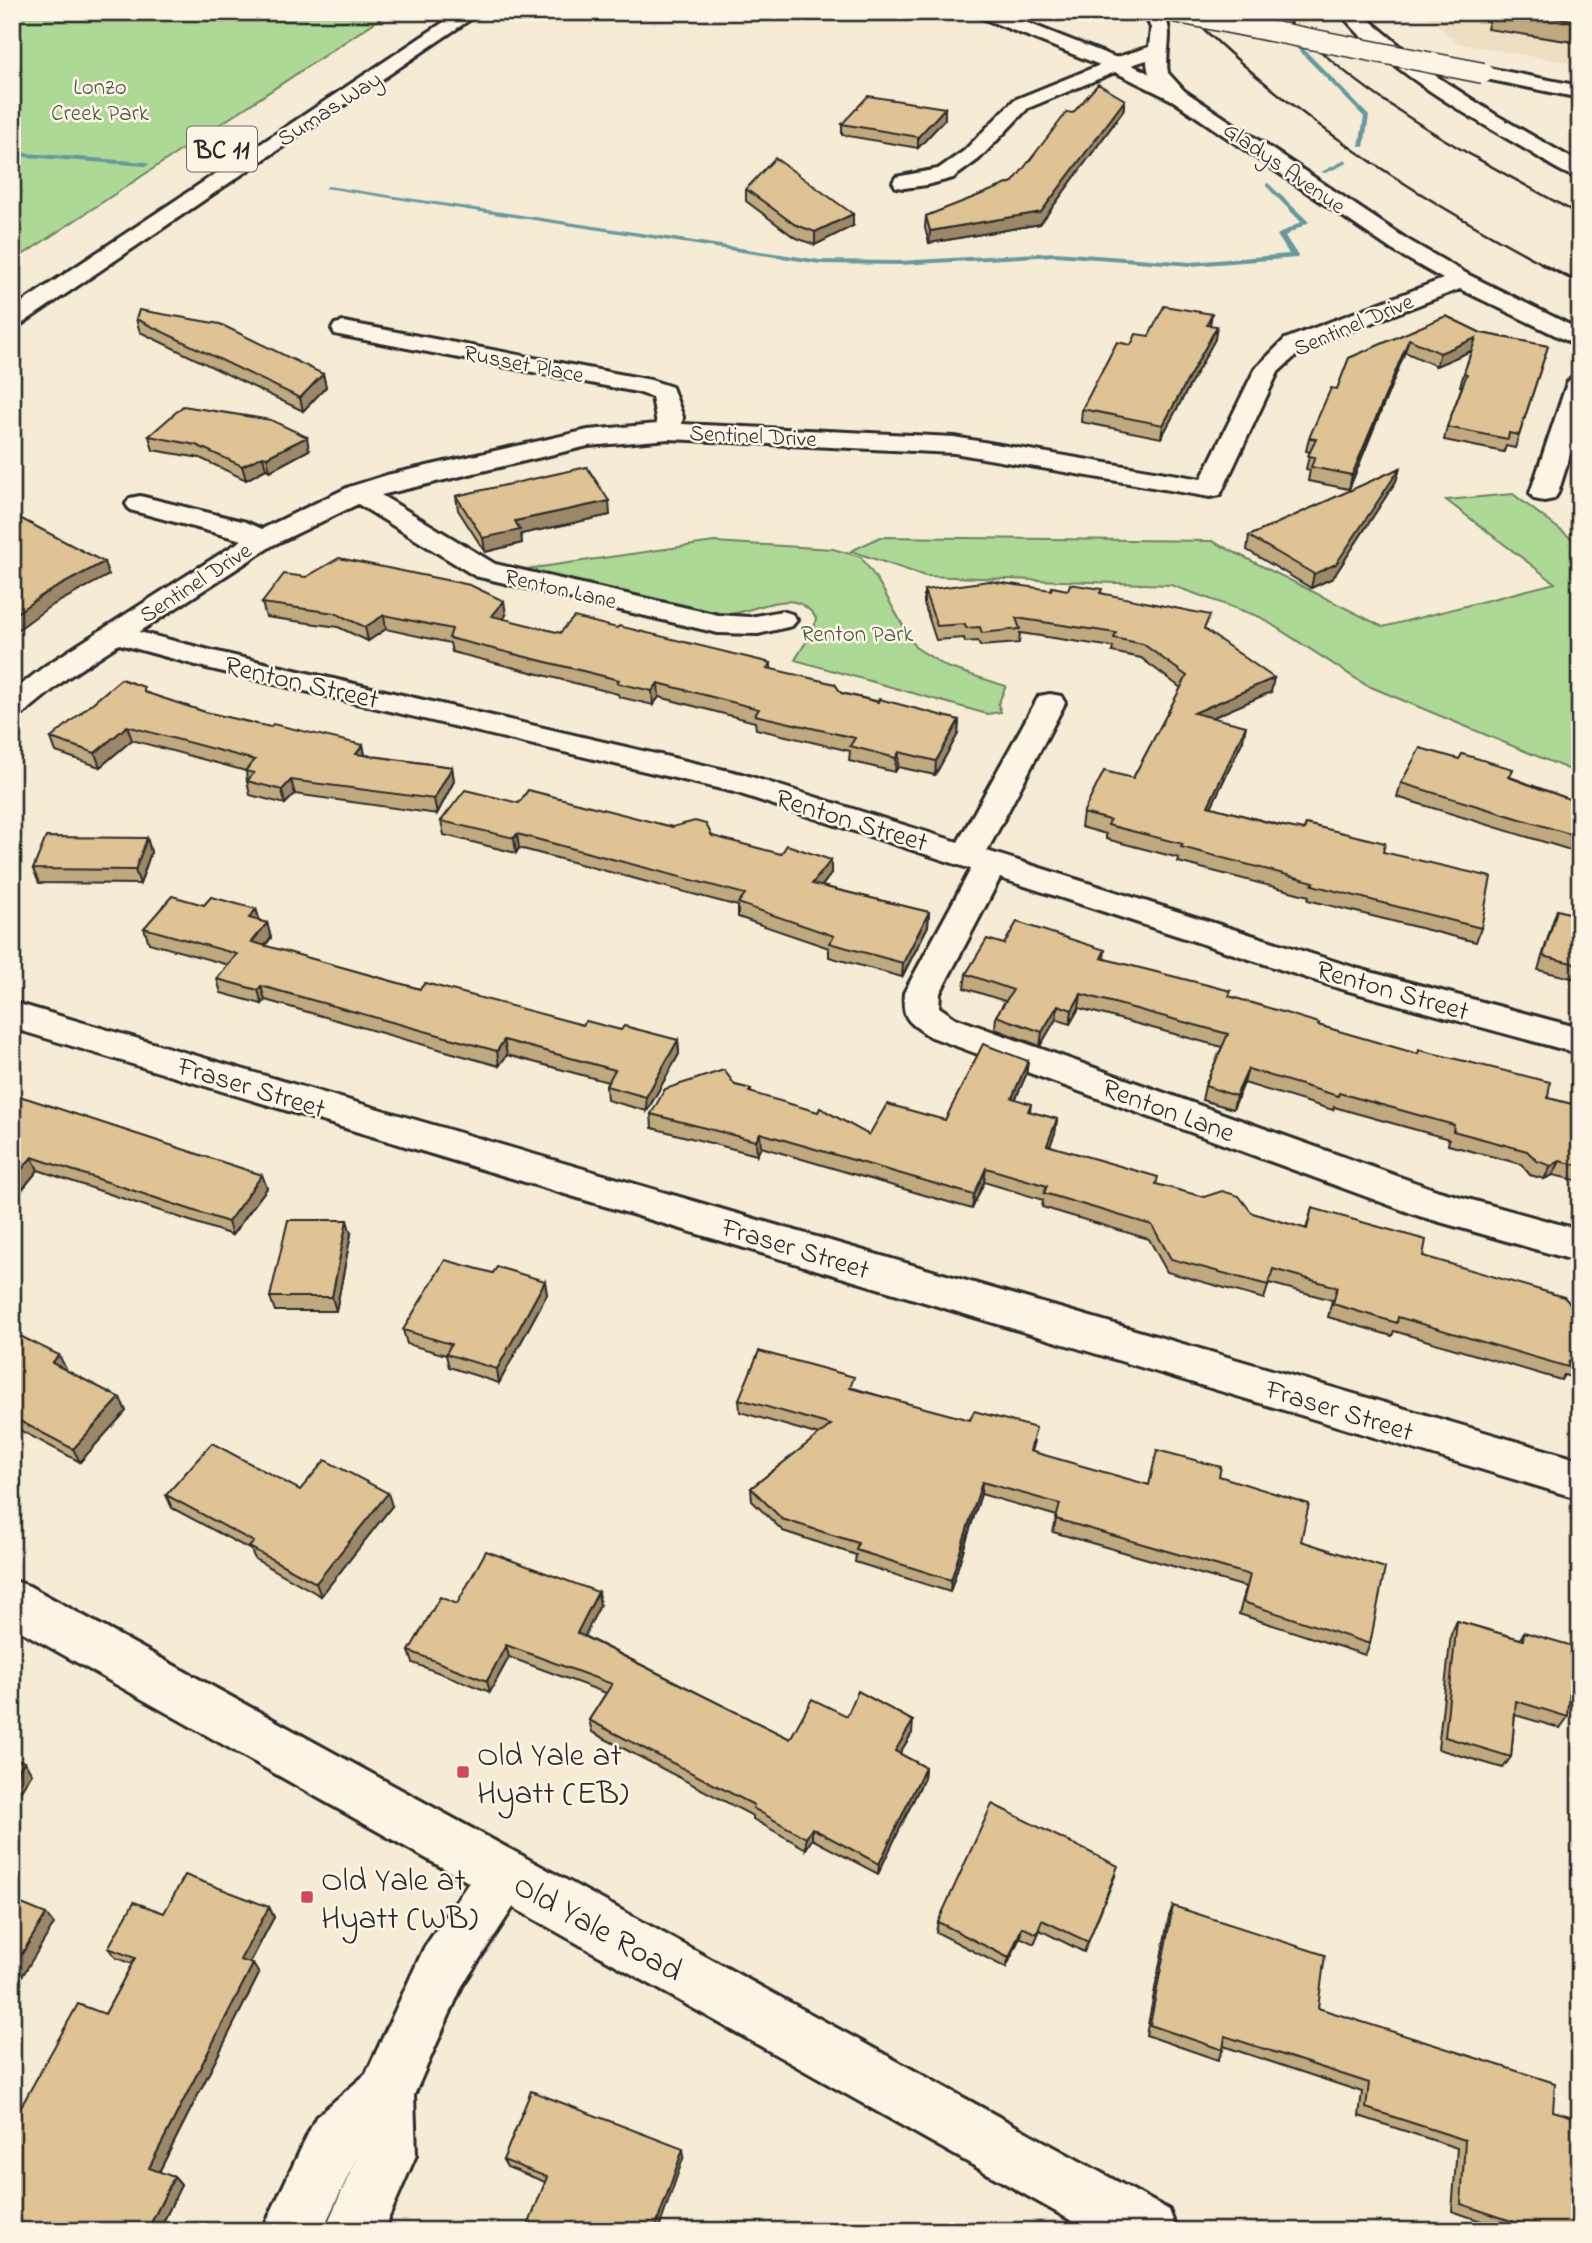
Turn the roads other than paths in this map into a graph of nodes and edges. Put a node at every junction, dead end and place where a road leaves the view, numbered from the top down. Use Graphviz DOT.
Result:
graph roads {
  1 [pos="461,12"];
  2 [pos="472,12"];
  3 [pos="983,12"];
  4 [pos="1153,12"];
  5 [pos="1174,12"];
  6 [pos="1349,12"];
  7 [pos="430,42"];
  8 [pos="1157,51"];
  9 [pos="1115,64"];
  10 [pos="1580,92"];
  11 [pos="1180,96"];
  12 [pos="301,126"];
  13 [pos="1580,173"];
  14 [pos="904,182"];
  15 [pos="1461,280"];
  16 [pos="12,320"];
  17 [pos="344,328"];
  18 [pos="12,335"];
  19 [pos="1580,340"];
  20 [pos="1580,383"];
  21 [pos="669,431"];
  22 [pos="359,493"];
  23 [pos="1544,493"];
  24 [pos="139,504"];
  25 [pos="262,539"];
  26 [pos="782,620"];
  27 [pos="114,634"];
  28 [pos="1050,703"];
  29 [pos="12,707"];
  30 [pos="980,859"];
  31 [pos="12,1015"];
  32 [pos="1580,1041"];
  33 [pos="1580,1246"];
  34 [pos="1580,1480"];
  35 [pos="12,1601"];
  36 [pos="505,1874"];
  37 [pos="386,2094"];
  38 [pos="1144,2230"];
  39 [pos="291,2231"];
  40 [pos="353,2231"];
  1 -- 7 [label="main road"];
  2 -- 7 [label="main road, Sumas Way / BC 11"];
  3 -- 9 [label="main road, Gladys Avenue"];
  4 -- 8 [label="main road"];
  5 -- 10 [label="main road, bridge"];
  6 -- 13 [label="main road"];
  7 -- 12 [label="main road, Sumas Way / BC 11"];
  8 -- 9 [label="main road"];
  8 -- 11 [label="main road"];
  9 -- 11 [label="main road, Gladys Avenue"];
  9 -- 14 [label="main road"];
  11 -- 15 [label="main road, Gladys Avenue"];
  12 -- 16 [label="main road, Sumas Way / BC 11"];
  12 -- 18 [label="main road"];
  15 -- 19 [label="main road, Gladys Avenue"];
  15 -- 21 [label="main road, Sentinel Drive"];
  17 -- 21 [label="main road, Russet Place"];
  20 -- 23 [label="main road"];
  21 -- 22 [label="main road, Sentinel Drive"];
  22 -- 25 [label="main road, Sentinel Drive"];
  22 -- 26 [label="main road, Renton Lane"];
  24 -- 25 [label="main road"];
  25 -- 27 [label="main road, Sentinel Drive"];
  27 -- 29 [label="main road, Sentinel Drive"];
  27 -- 30 [label="main road, Renton Street"];
  28 -- 30 [label="main road"];
  30 -- 32 [label="main road, Renton Street"];
  30 -- 33 [label="main road, Renton Lane"];
  31 -- 34 [label="main road, Fraser Street"];
  35 -- 36 [label="main road, Old Yale Road"];
  36 -- 37 [label="main road"];
  36 -- 38 [label="main road, Old Yale Road"];
  37 -- 39 [label="main road"];
  37 -- 40 [label="main road"];
}
